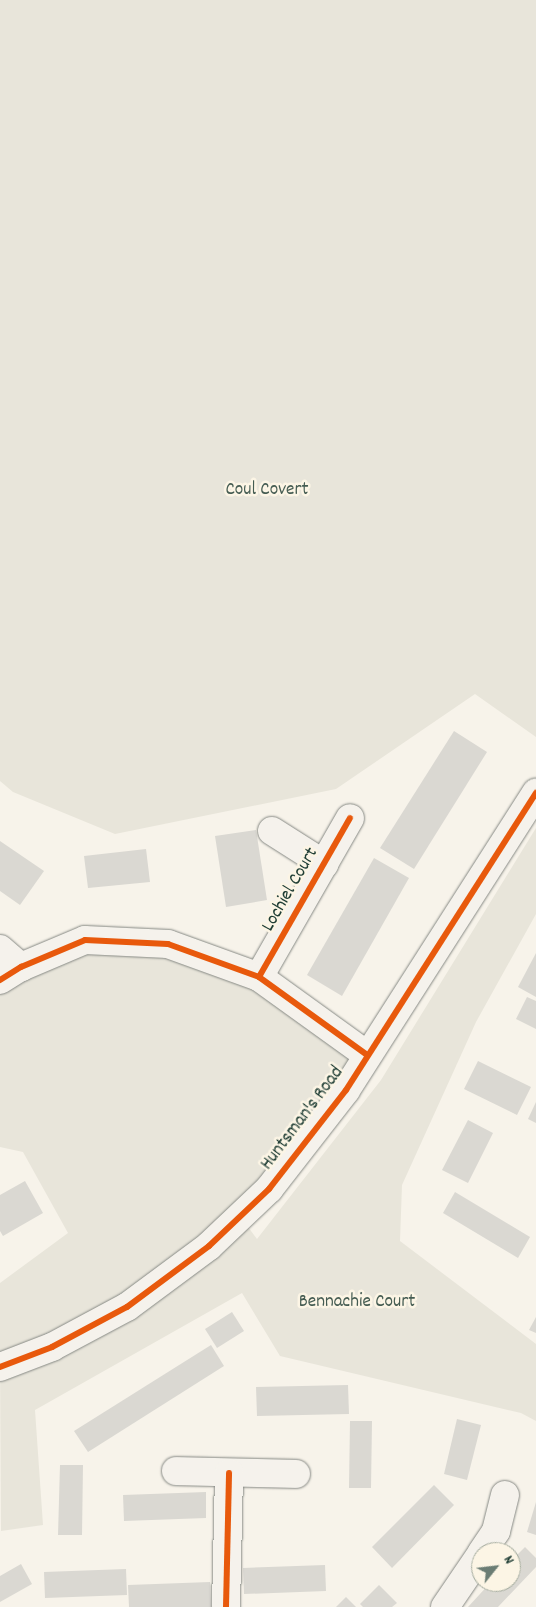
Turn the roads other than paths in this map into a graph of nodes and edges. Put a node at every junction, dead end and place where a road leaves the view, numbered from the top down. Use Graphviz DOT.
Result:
graph roads {
  1 [pos="536,793"];
  2 [pos="350,818"];
  3 [pos="272,831"];
  4 [pos="324,864"];
  5 [pos="0,950"];
  6 [pos="11,973"];
  7 [pos="259,977"];
  8 [pos="367,1055"];
  9 [pos="0,1367"];
  10 [pos="176,1471"];
  11 [pos="229,1473"];
  12 [pos="296,1474"];
  13 [pos="505,1494"];
  14 [pos="489,1542"];
  15 [pos="471,1569"];
  16 [pos="226,1607"];
  17 [pos="445,1607"];
  1 -- 8 [label="street, Huntsman's Road"];
  2 -- 4 [label="street, Lochiel Court"];
  3 -- 4 [label="street, Lochiel Court"];
  4 -- 7 [label="street, Lochiel Court"];
  5 -- 6 [label="street"];
  6 -- 7 [label="street"];
  7 -- 8 [label="street"];
  8 -- 9 [label="street, Huntsman's Road"];
  10 -- 11 [label="street"];
  11 -- 12 [label="street"];
  11 -- 16 [label="street"];
  13 -- 14 [label="street"];
  15 -- 17 [label="street"];
}
